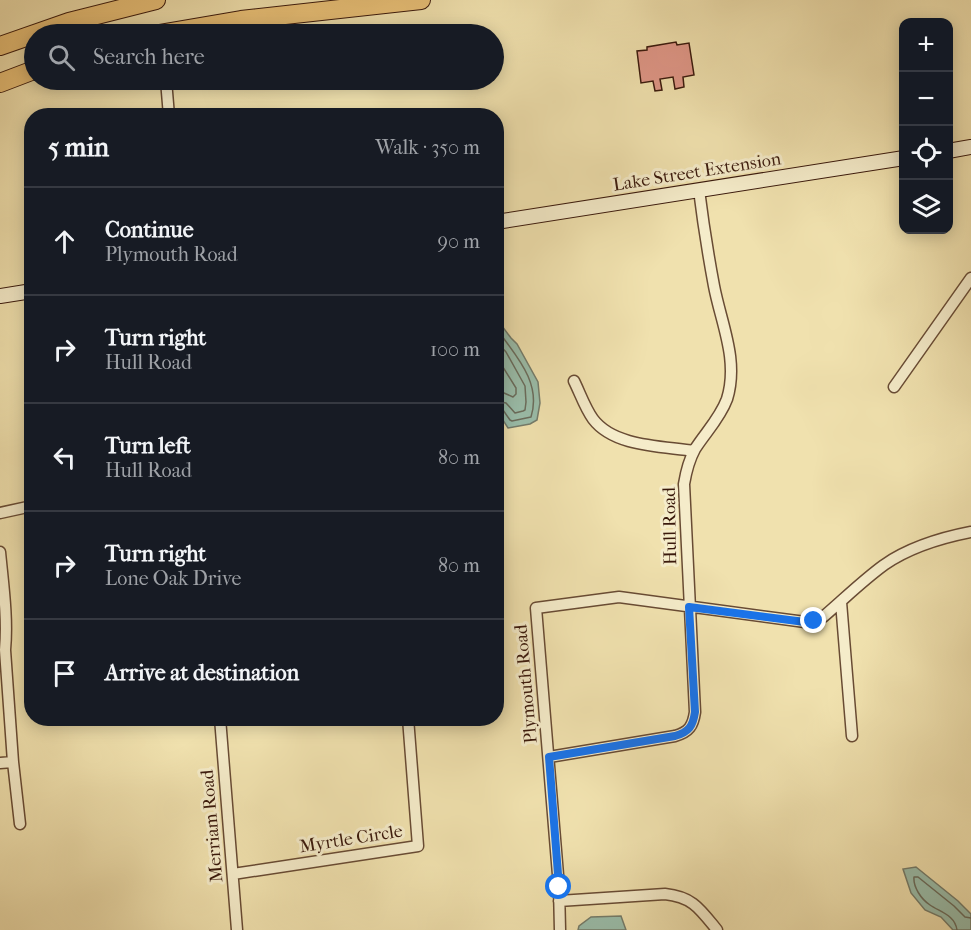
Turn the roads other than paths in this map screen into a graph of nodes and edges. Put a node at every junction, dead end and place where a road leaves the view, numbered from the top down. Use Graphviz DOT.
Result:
graph roads {
  1 [pos="109,0"];
  2 [pos="156,0"];
  3 [pos="421,0"];
  4 [pos="45,24"];
  5 [pos="63,24"];
  6 [pos="218,24"];
  7 [pos="24,34"];
  8 [pos="24,37"];
  9 [pos="0,45"];
  10 [pos="24,74"];
  11 [pos="0,83"];
  12 [pos="167,90"];
  13 [pos="168,108"];
  14 [pos="971,147"];
  15 [pos="953,150"];
  16 [pos="899,159"];
  17 [pos="699,190"];
  18 [pos="504,221"];
  19 [pos="971,278"];
  20 [pos="24,292"];
  21 [pos="0,296"];
  22 [pos="574,381"];
  23 [pos="894,387"];
  24 [pos="694,451"];
  25 [pos="24,508"];
  26 [pos="0,513"];
  27 [pos="971,532"];
  28 [pos="0,552"];
  29 [pos="841,602"];
  30 [pos="689,607"];
  31 [pos="221,726"];
  32 [pos="409,726"];
  33 [pos="852,736"];
  34 [pos="549,757"];
  35 [pos="13,762"];
  36 [pos="0,763"];
  37 [pos="20,824"];
  38 [pos="233,874"];
  39 [pos="559,901"];
  40 [pos="237,930"];
  41 [pos="560,930"];
  42 [pos="717,930"];
  1 -- 4 [label="highway"];
  2 -- 5 [label="highway"];
  3 -- 6 [label="highway"];
  7 -- 9 [label="highway"];
  8 -- 9 [label="highway"];
  10 -- 11 [label="highway"];
  12 -- 13 [label="street"];
  14 -- 15 [label="street"];
  16 -- 17 [label="street, Lake Street Extension"];
  17 -- 18 [label="street, Lake Street Extension"];
  17 -- 24 [label="street, Hull Road"];
  19 -- 23 [label="street"];
  20 -- 21 [label="street"];
  22 -- 24 [label="street"];
  24 -- 30 [label="street, Hull Road"];
  25 -- 26 [label="street"];
  27 -- 29 [label="street"];
  28 -- 35 [label="street"];
  29 -- 30 [label="street"];
  29 -- 33 [label="street"];
  30 -- 34 [label="street, Hull Road"];
  30 -- 34 [label="street, Plymouth Road"];
  31 -- 38 [label="street, Merriam Road"];
  32 -- 38 [label="street, Myrtle Circle"];
  34 -- 39 [label="street, Plymouth Road"];
  35 -- 36 [label="street"];
  35 -- 37 [label="street"];
  38 -- 40 [label="street, Merriam Road"];
  39 -- 41 [label="street, Plymouth Road"];
  39 -- 42 [label="street"];
}
